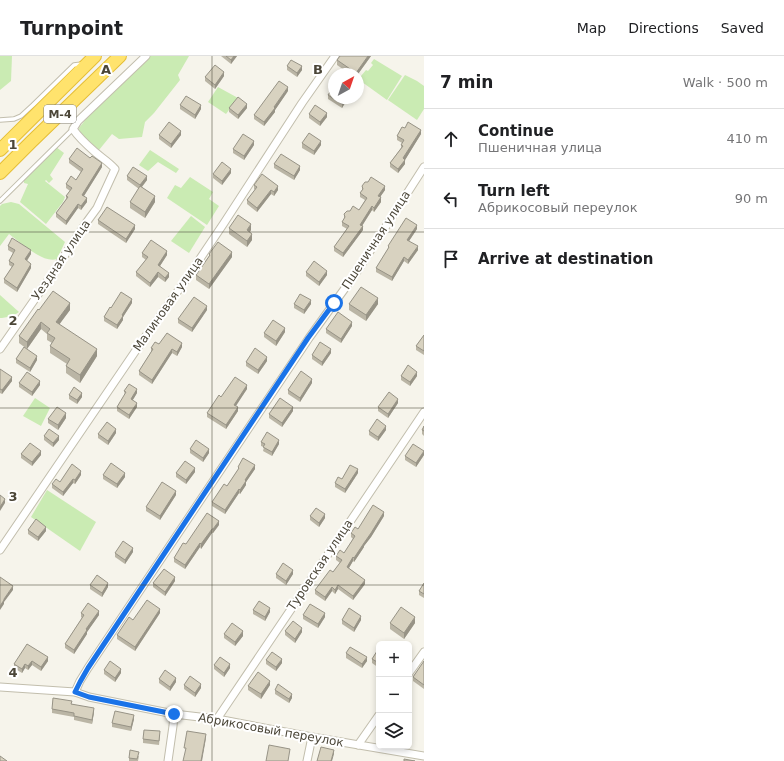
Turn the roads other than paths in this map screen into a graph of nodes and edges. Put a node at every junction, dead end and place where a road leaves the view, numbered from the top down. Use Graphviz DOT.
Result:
graph roads {
  1 [pos="120,56"];
  2 [pos="146,56"];
  3 [pos="335,56"];
  4 [pos="91,60"];
  5 [pos="0,120"];
  6 [pos="73,129"];
  7 [pos="0,150"];
  8 [pos="424,167"];
  9 [pos="0,173"];
  10 [pos="0,201"];
  11 [pos="0,349"];
  12 [pos="424,412"];
  13 [pos="0,550"];
  14 [pos="424,652"];
  15 [pos="412,669"];
  16 [pos="0,687"];
  17 [pos="75,692"];
  18 [pos="174,714"];
  19 [pos="217,719"];
  20 [pos="376,719"];
  21 [pos="312,737"];
  22 [pos="358,745"];
  23 [pos="424,756"];
  24 [pos="168,761"];
  25 [pos="307,761"];
  1 -- 9 [label="highway, М-4"];
  2 -- 6 [label="street"];
  3 -- 13 [label="street, Малиновая улица"];
  4 -- 5 [label="lane"];
  4 -- 7 [label="highway, М-4"];
  6 -- 10 [label="lane"];
  6 -- 11 [label="street, Уездная улица"];
  8 -- 17 [label="street, Пшеничная улица"];
  12 -- 19 [label="street, Туровская улица"];
  14 -- 15 [label="street"];
  16 -- 17 [label="street, Абрикосовый переулок"];
  17 -- 18 [label="street, Абрикосовый переулок"];
  18 -- 19 [label="street, Абрикосовый переулок"];
  18 -- 24 [label="street"];
  19 -- 21 [label="street, Абрикосовый переулок"];
  20 -- 22 [label="street"];
  21 -- 22 [label="street, Абрикосовый переулок"];
  21 -- 25 [label="street"];
  22 -- 23 [label="street, Абрикосовый переулок"];
}
